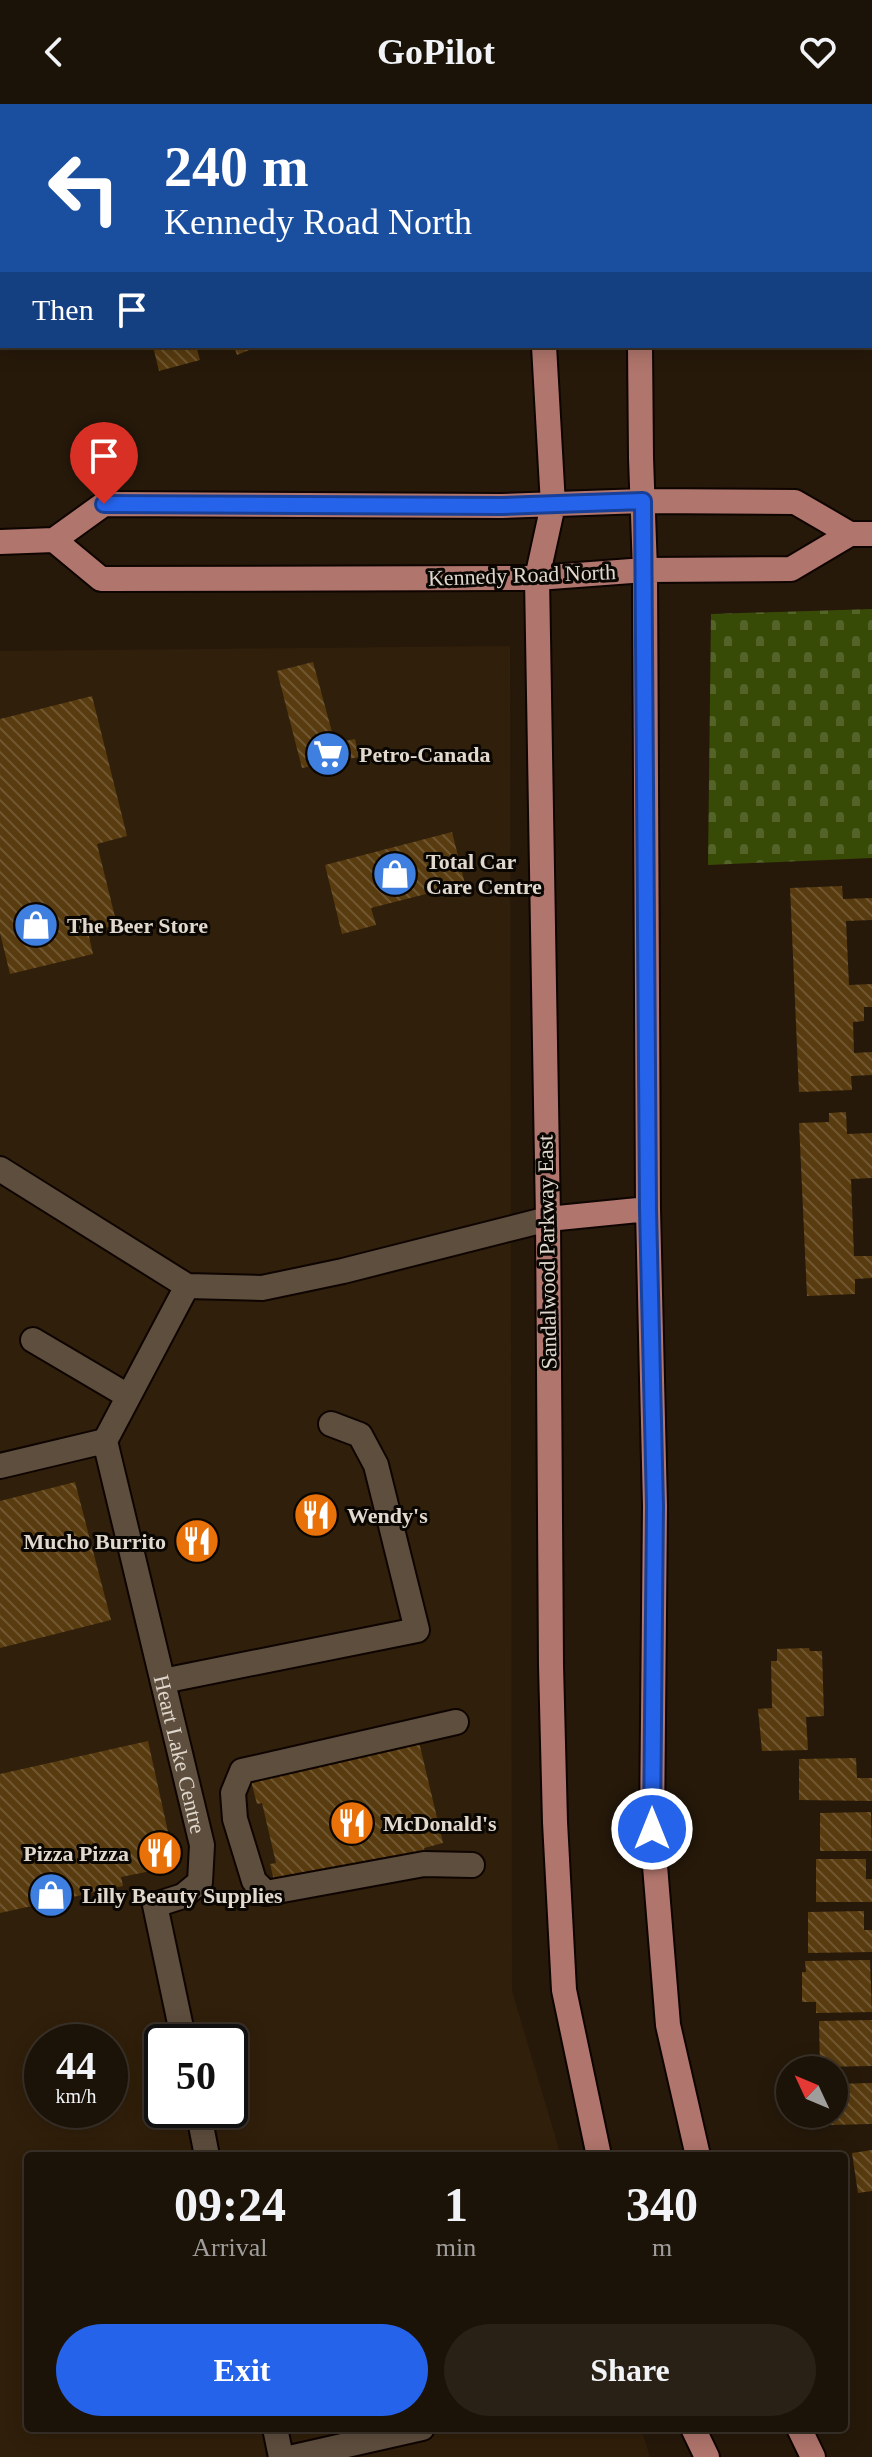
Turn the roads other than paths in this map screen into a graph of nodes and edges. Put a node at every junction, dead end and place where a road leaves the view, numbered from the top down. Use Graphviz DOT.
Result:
graph roads {
  1 [pos="544,348"];
  2 [pos="640,348"];
  3 [pos="643,501"];
  4 [pos="553,505"];
  5 [pos="861,534"];
  6 [pos="54,540"];
  7 [pos="0,542"];
  8 [pos="645,570"];
  9 [pos="537,578"];
  10 [pos="0,1169"];
  11 [pos="648,1209"];
  12 [pos="548,1219"];
  13 [pos="187,1286"];
  14 [pos="33,1340"];
  15 [pos="128,1396"];
  16 [pos="331,1424"];
  17 [pos="105,1441"];
  18 [pos="0,1466"];
  19 [pos="163,1681"];
  20 [pos="456,1722"];
  21 [pos="472,1865"];
  22 [pos="180,2024"];
  23 [pos="202,2128"];
  24 [pos="206,2152"];
  25 [pos="598,2152"];
  26 [pos="697,2152"];
  27 [pos="276,2432"];
  28 [pos="404,2432"];
  29 [pos="695,2432"];
  30 [pos="801,2432"];
  31 [pos="281,2457"];
  32 [pos="294,2457"];
  33 [pos="707,2457"];
  34 [pos="813,2457"];
  1 -- 4 [label="main road, Sandalwood Parkway East"];
  2 -- 3 [label="main road"];
  3 -- 4 [label="main road, Kennedy Road North"];
  3 -- 5 [label="main road, Kennedy Road North"];
  3 -- 8 [label="main road"];
  4 -- 6 [label="main road, Kennedy Road North"];
  4 -- 9 [label="main road, Sandalwood Parkway East"];
  5 -- 8 [label="main road, Kennedy Road North"];
  6 -- 7 [label="main road"];
  6 -- 9 [label="main road, Kennedy Road North"];
  8 -- 9 [label="main road, Kennedy Road North"];
  8 -- 11 [label="main road"];
  9 -- 12 [label="main road, Sandalwood Parkway East"];
  10 -- 13 [label="lane"];
  11 -- 12 [label="main road"];
  11 -- 26 [label="main road"];
  12 -- 13 [label="lane"];
  12 -- 25 [label="main road, Sandalwood Parkway East"];
  13 -- 15 [label="lane"];
  14 -- 15 [label="lane"];
  15 -- 17 [label="lane"];
  16 -- 19 [label="lane"];
  17 -- 18 [label="lane"];
  17 -- 19 [label="lane, Heart Lake Centre"];
  19 -- 22 [label="lane, Heart Lake Centre"];
  20 -- 21 [label="lane"];
  23 -- 24 [label="lane"];
  27 -- 31 [label="lane"];
  28 -- 32 [label="lane"];
  29 -- 33 [label="main road"];
  30 -- 34 [label="main road"];
}
